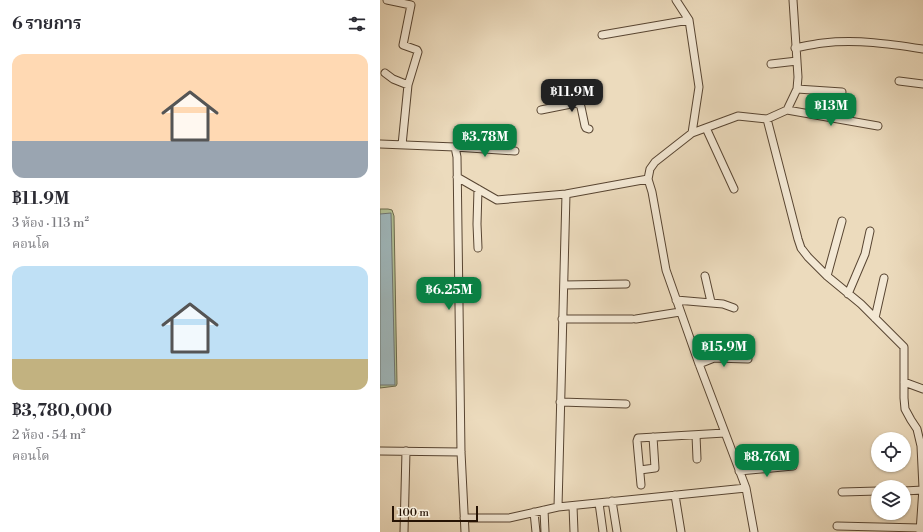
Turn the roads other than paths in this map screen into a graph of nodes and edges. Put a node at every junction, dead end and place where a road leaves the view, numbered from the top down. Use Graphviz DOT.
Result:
graph roads {
  1 [pos="387,0"];
  2 [pos="676,0"];
  3 [pos="793,0"];
  4 [pos="689,20"];
  5 [pos="602,35"];
  6 [pos="796,48"];
  7 [pos="923,49"];
  8 [pos="797,61"];
  9 [pos="771,64"];
  10 [pos="385,73"];
  11 [pos="899,81"];
  12 [pos="923,84"];
  13 [pos="408,85"];
  14 [pos="797,89"];
  15 [pos="842,92"];
  16 [pos="541,110"];
  17 [pos="787,110"];
  18 [pos="766,119"];
  19 [pos="878,126"];
  20 [pos="706,128"];
  21 [pos="589,129"];
  22 [pos="692,133"];
  23 [pos="380,144"];
  24 [pos="402,145"];
  25 [pos="455,147"];
  26 [pos="515,151"];
  27 [pos="457,177"];
  28 [pos="648,179"];
  29 [pos="478,189"];
  30 [pos="734,189"];
  31 [pos="566,194"];
  32 [pos="842,221"];
  33 [pos="870,231"];
  34 [pos="478,248"];
  35 [pos="705,276"];
  36 [pos="827,276"];
  37 [pos="884,278"];
  38 [pos="626,284"];
  39 [pos="564,285"];
  40 [pos="848,294"];
  41 [pos="676,300"];
  42 [pos="711,302"];
  43 [pos="734,308"];
  44 [pos="680,312"];
  45 [pos="875,318"];
  46 [pos="562,319"];
  47 [pos="748,359"];
  48 [pos="699,364"];
  49 [pos="904,382"];
  50 [pos="923,389"];
  51 [pos="560,402"];
  52 [pos="626,404"];
  53 [pos="725,433"];
  54 [pos="696,435"];
  55 [pos="653,437"];
  56 [pos="380,451"];
  57 [pos="406,451"];
  58 [pos="461,452"];
  59 [pos="697,458"];
  60 [pos="793,466"];
  61 [pos="640,470"];
  62 [pos="739,471"];
  63 [pos="641,485"];
  64 [pos="746,488"];
  65 [pos="923,490"];
  66 [pos="871,491"];
  67 [pos="911,491"];
  68 [pos="842,492"];
  69 [pos="676,495"];
  70 [pos="612,501"];
  71 [pos="599,502"];
  72 [pos="573,506"];
  73 [pos="558,507"];
  74 [pos="544,510"];
  75 [pos="534,512"];
  76 [pos="464,518"];
  77 [pos="837,526"];
  78 [pos="920,530"];
  79 [pos="404,532"];
  80 [pos="465,532"];
  81 [pos="536,532"];
  82 [pos="546,532"];
  83 [pos="574,532"];
  84 [pos="603,532"];
  85 [pos="617,532"];
  86 [pos="681,532"];
  87 [pos="754,532"];
  1 -- 13 [label="street"];
  2 -- 4 [label="street"];
  3 -- 6 [label="street"];
  4 -- 5 [label="street"];
  4 -- 22 [label="street"];
  6 -- 7 [label="street"];
  6 -- 8 [label="street"];
  8 -- 9 [label="street"];
  8 -- 14 [label="street"];
  10 -- 13 [label="street"];
  11 -- 12 [label="street"];
  13 -- 24 [label="street"];
  14 -- 15 [label="street"];
  14 -- 17 [label="street"];
  16 -- 21 [label="street"];
  17 -- 18 [label="street"];
  17 -- 19 [label="street"];
  18 -- 20 [label="street"];
  18 -- 36 [label="street"];
  20 -- 22 [label="street"];
  20 -- 30 [label="street"];
  22 -- 28 [label="street"];
  23 -- 24 [label="street"];
  24 -- 25 [label="street"];
  25 -- 26 [label="street"];
  25 -- 27 [label="street"];
  27 -- 29 [label="street"];
  27 -- 58 [label="street"];
  28 -- 31 [label="street"];
  28 -- 41 [label="street"];
  29 -- 31 [label="street"];
  29 -- 34 [label="street"];
  31 -- 39 [label="street"];
  32 -- 36 [label="street"];
  33 -- 40 [label="street"];
  35 -- 42 [label="street"];
  36 -- 40 [label="street"];
  37 -- 45 [label="street"];
  38 -- 39 [label="street"];
  39 -- 46 [label="street"];
  40 -- 45 [label="street"];
  41 -- 42 [label="street"];
  41 -- 44 [label="street"];
  42 -- 43 [label="street"];
  44 -- 46 [label="street"];
  44 -- 48 [label="street"];
  45 -- 49 [label="street"];
  46 -- 51 [label="street"];
  47 -- 48 [label="street"];
  48 -- 53 [label="street"];
  49 -- 50 [label="street"];
  49 -- 65 [label="street"];
  51 -- 52 [label="street"];
  51 -- 73 [label="street"];
  53 -- 54 [label="street"];
  53 -- 62 [label="street"];
  54 -- 55 [label="street"];
  54 -- 59 [label="street"];
  55 -- 61 [label="street"];
  55 -- 61 [label="street"];
  56 -- 57 [label="street"];
  57 -- 58 [label="street"];
  57 -- 79 [label="street"];
  58 -- 76 [label="street"];
  60 -- 62 [label="street"];
  61 -- 63 [label="street"];
  62 -- 64 [label="street"];
  64 -- 69 [label="street"];
  64 -- 87 [label="street"];
  65 -- 67 [label="street"];
  65 -- 78 [label="street"];
  66 -- 68 [label="street"];
  69 -- 70 [label="street"];
  69 -- 86 [label="street"];
  70 -- 71 [label="street"];
  70 -- 85 [label="street"];
  71 -- 72 [label="street"];
  71 -- 84 [label="street"];
  72 -- 73 [label="street"];
  72 -- 83 [label="street"];
  73 -- 74 [label="street"];
  74 -- 75 [label="street"];
  74 -- 82 [label="street"];
  75 -- 76 [label="street"];
  75 -- 81 [label="street"];
  76 -- 80 [label="street"];
  77 -- 78 [label="street"];
}
